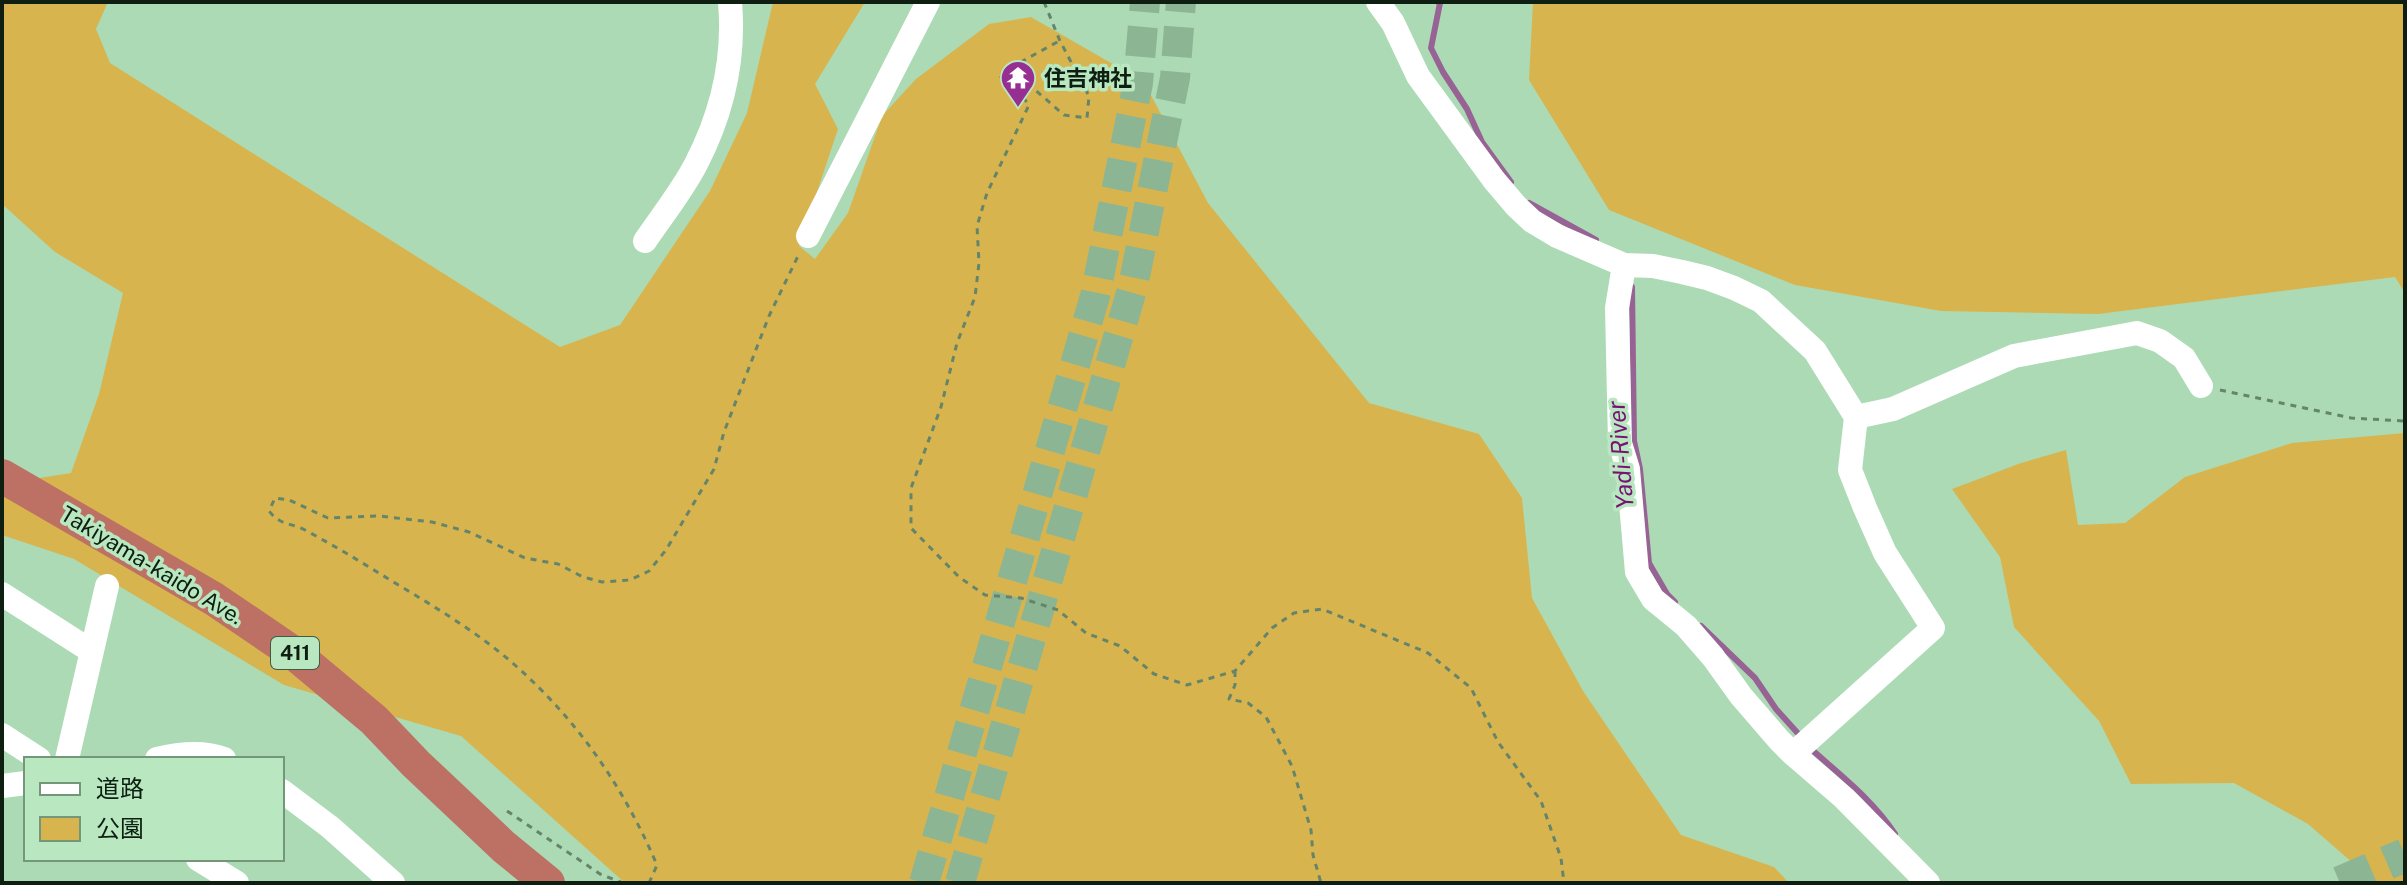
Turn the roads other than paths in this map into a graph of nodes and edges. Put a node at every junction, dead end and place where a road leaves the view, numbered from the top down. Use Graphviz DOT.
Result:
graph roads {
  1 [pos="730,2"];
  2 [pos="928,2"];
  3 [pos="1378,2"];
  4 [pos="808,236"];
  5 [pos="645,241"];
  6 [pos="1624,265"];
  7 [pos="2201,386"];
  8 [pos="1856,417"];
  9 [pos="2,476"];
  10 [pos="107,586"];
  11 [pos="2,594"];
  12 [pos="91,651"];
  13 [pos="2,735"];
  14 [pos="1793,754"];
  15 [pos="36,757"];
  16 [pos="67,757"];
  17 [pos="166,757"];
  18 [pos="212,757"];
  19 [pos="24,783"];
  20 [pos="2,786"];
  21 [pos="284,792"];
  22 [pos="201,861"];
  23 [pos="237,883"];
  24 [pos="393,883"];
  25 [pos="548,883"];
  26 [pos="1928,883"];
  1 -- 5 [label="street"];
  2 -- 4 [label="street"];
  3 -- 6 [label="street"];
  6 -- 8 [label="street"];
  6 -- 14 [label="street"];
  7 -- 8 [label="street"];
  8 -- 14 [label="street"];
  9 -- 25 [label="highway, Takiyama-kaido Ave. / 411"];
  10 -- 12 [label="street"];
  11 -- 12 [label="street"];
  12 -- 16 [label="street"];
  13 -- 15 [label="street"];
  14 -- 26 [label="street"];
  17 -- 18 [label="street"];
  19 -- 20 [label="street"];
  21 -- 24 [label="street"];
  22 -- 23 [label="street"];
}
